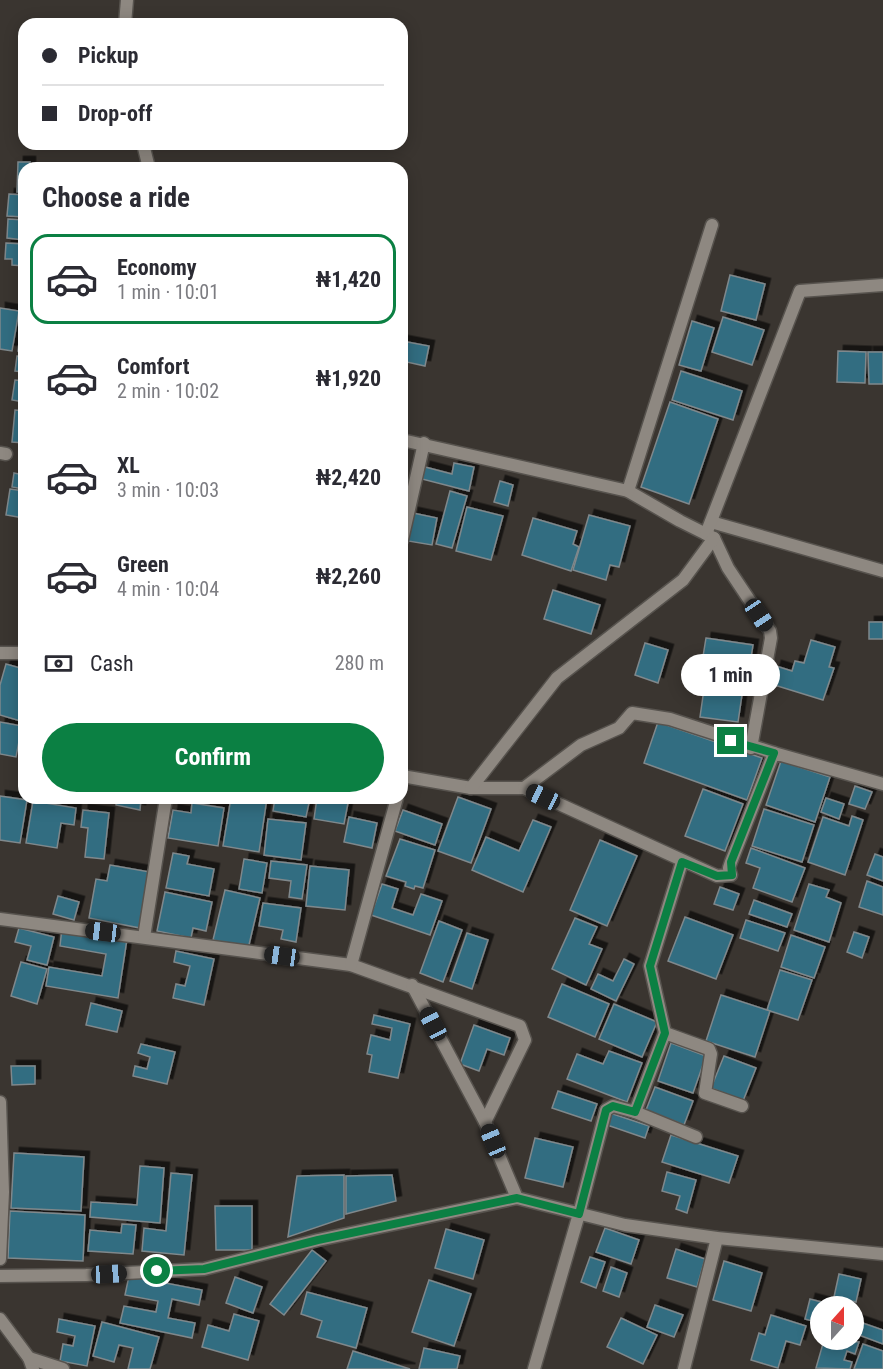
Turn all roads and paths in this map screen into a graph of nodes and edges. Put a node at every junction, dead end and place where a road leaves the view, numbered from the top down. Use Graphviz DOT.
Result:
graph roads {
  1 [pos="127,0"];
  2 [pos="126,18"];
  3 [pos="711,225"];
  4 [pos="883,285"];
  5 [pos="408,441"];
  6 [pos="424,443"];
  7 [pos="628,491"];
  8 [pos="408,514"];
  9 [pos="711,531"];
  10 [pos="883,571"];
  11 [pos="0,653"];
  12 [pos="18,653"];
  13 [pos="751,748"];
  14 [pos="774,753"];
  15 [pos="408,778"];
  16 [pos="883,784"];
  17 [pos="471,788"];
  18 [pos="524,788"];
  19 [pos="165,804"];
  20 [pos="395,804"];
  21 [pos="682,862"];
  22 [pos="0,919"];
  23 [pos="144,937"];
  24 [pos="351,965"];
  25 [pos="412,985"];
  26 [pos="665,1033"];
  27 [pos="0,1102"];
  28 [pos="742,1106"];
  29 [pos="635,1112"];
  30 [pos="485,1122"];
  31 [pos="696,1137"];
  32 [pos="517,1198"];
  33 [pos="579,1214"];
  34 [pos="717,1238"];
  35 [pos="883,1254"];
  36 [pos="0,1259"];
  37 [pos="0,1276"];
  38 [pos="0,1319"];
  39 [pos="31,1364"];
  40 [pos="63,1369"];
  41 [pos="534,1369"];
  42 [pos="684,1369"];
  1 -- 2 [label="street"];
  3 -- 7 [label="street"];
  4 -- 9 [label="street"];
  5 -- 6 [label="street"];
  6 -- 7 [label="street"];
  6 -- 8 [label="street"];
  7 -- 9 [label="street"];
  9 -- 10 [label="street"];
  9 -- 13 [label="street"];
  9 -- 17 [label="street"];
  11 -- 12 [label="street"];
  13 -- 14 [label="street"];
  13 -- 18 [label="street"];
  14 -- 16 [label="street"];
  14 -- 21 [label="street"];
  15 -- 17 [label="street"];
  17 -- 18 [label="street"];
  18 -- 21 [label="street"];
  19 -- 23 [label="street"];
  20 -- 24 [label="street"];
  21 -- 26 [label="street"];
  22 -- 23 [label="street"];
  23 -- 24 [label="street"];
  24 -- 25 [label="street"];
  25 -- 30 [label="street"];
  25 -- 30 [label="street"];
  26 -- 28 [label="street"];
  26 -- 29 [label="street"];
  27 -- 36 [label="street"];
  29 -- 31 [label="street"];
  29 -- 33 [label="street"];
  30 -- 32 [label="street"];
  32 -- 33 [label="street"];
  32 -- 37 [label="street"];
  33 -- 34 [label="street"];
  33 -- 41 [label="street"];
  34 -- 35 [label="street"];
  34 -- 42 [label="street"];
  38 -- 39 [label="street"];
  39 -- 40 [label="street"];
}
